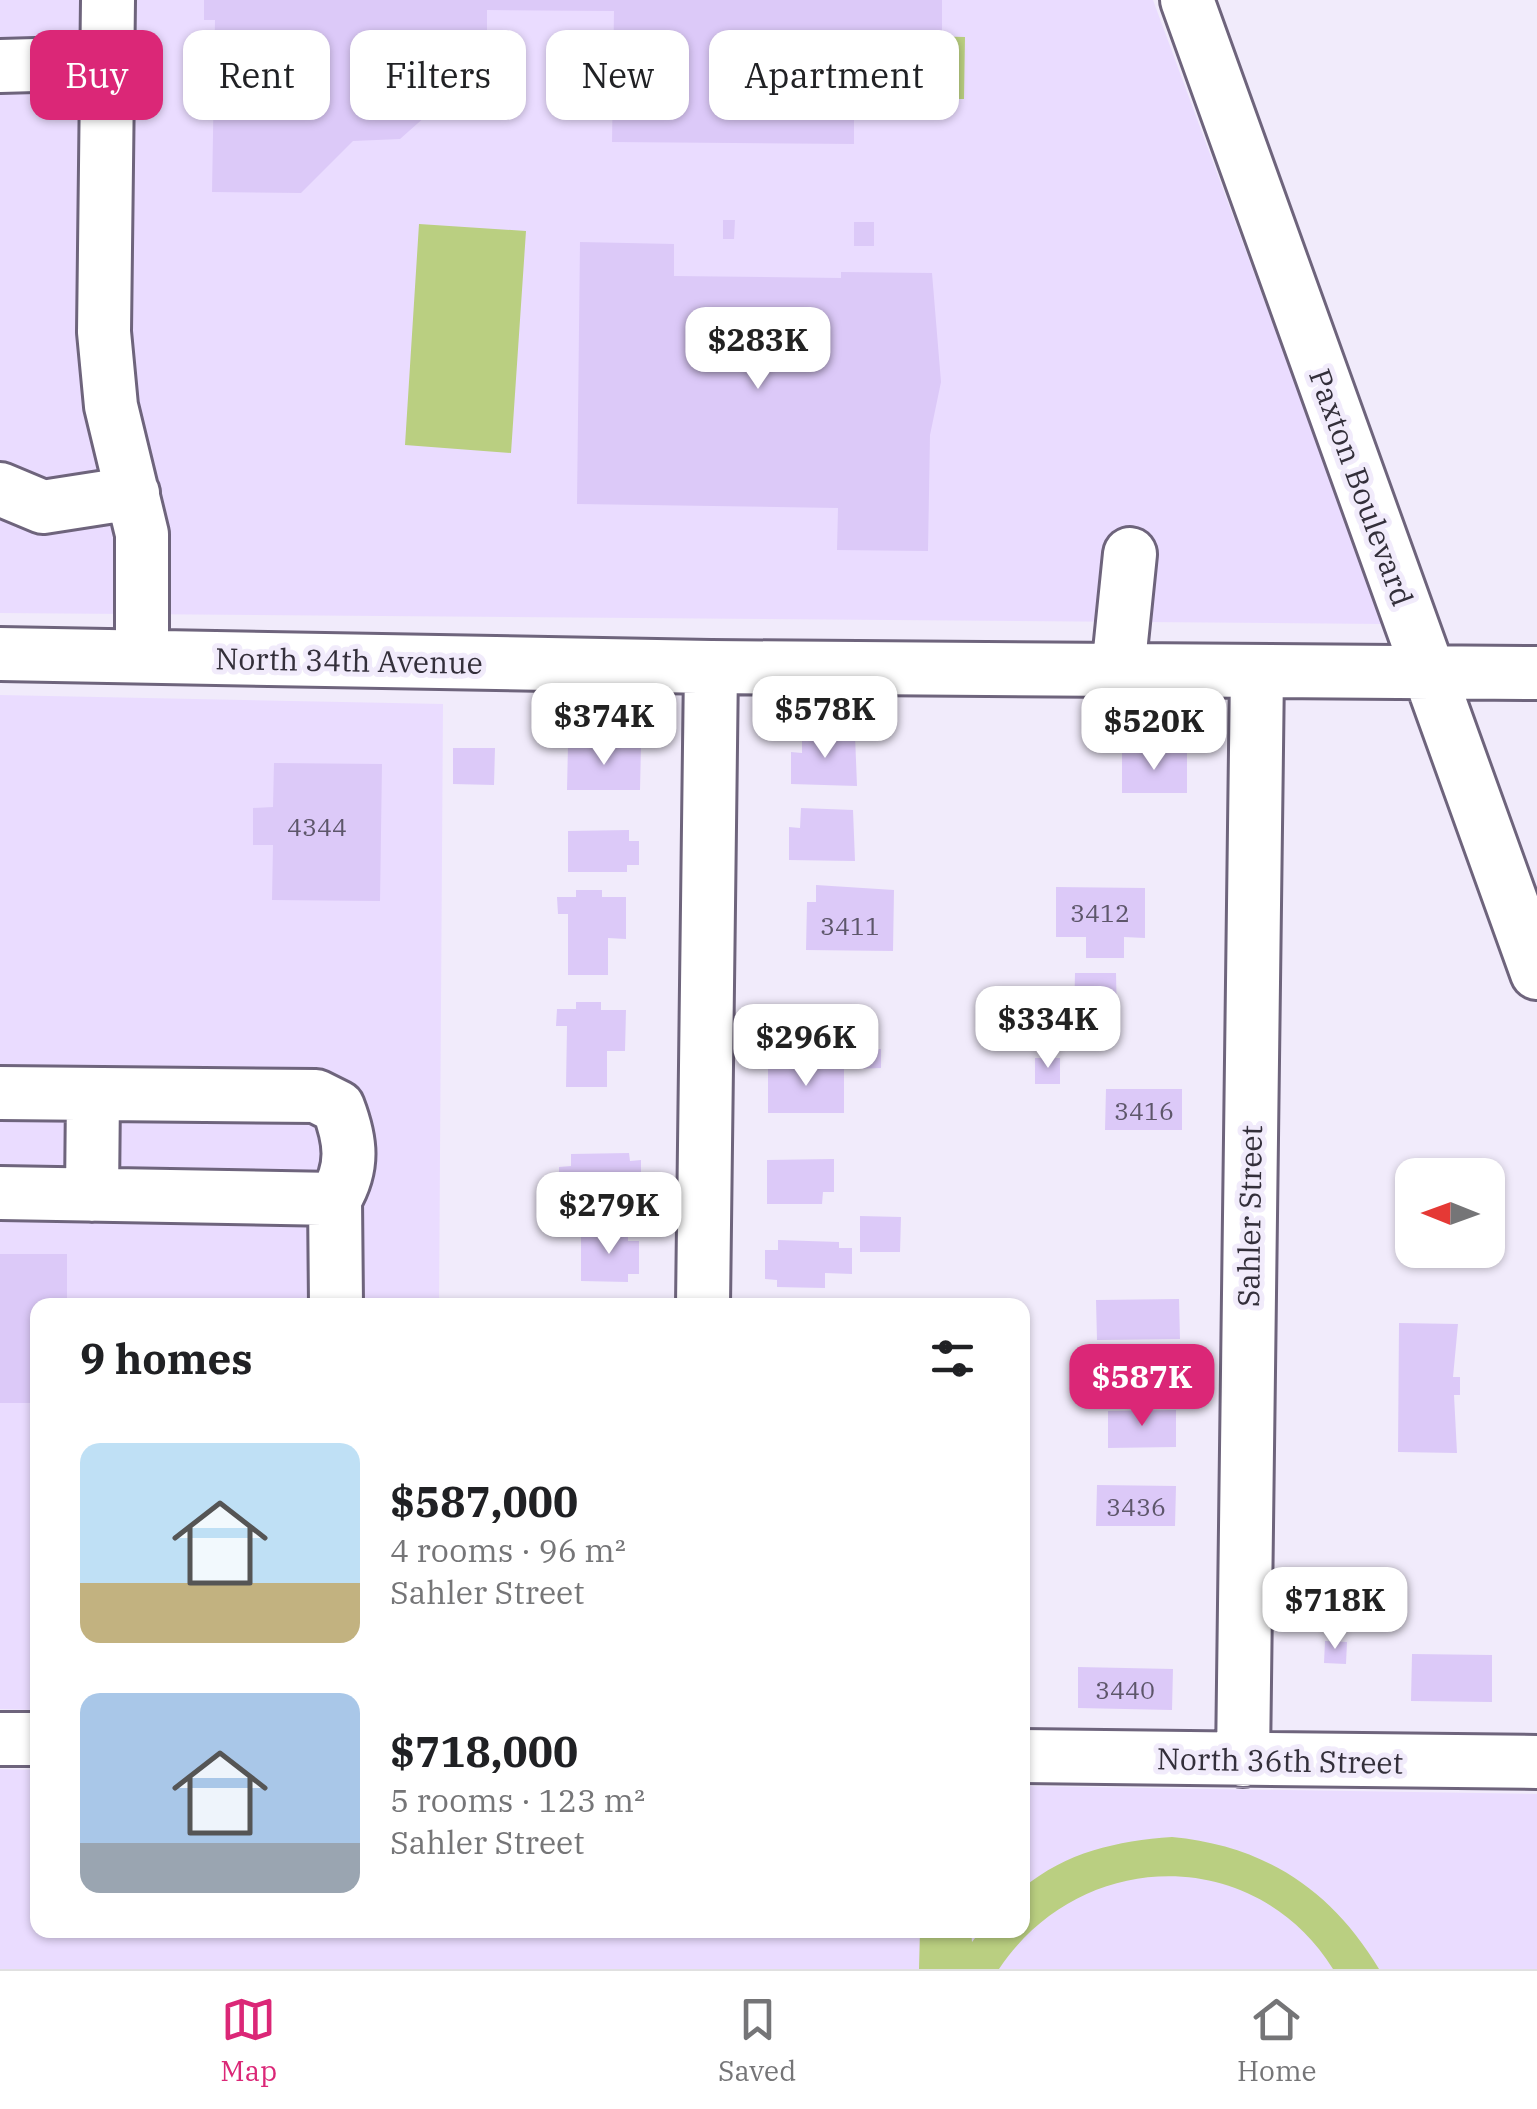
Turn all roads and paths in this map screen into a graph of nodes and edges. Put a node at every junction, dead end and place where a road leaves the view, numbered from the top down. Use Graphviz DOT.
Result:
graph roads {
  1 [pos="108,0"];
  2 [pos="1188,0"];
  3 [pos="108,30"];
  4 [pos="30,65"];
  5 [pos="0,66"];
  6 [pos="106,120"];
  7 [pos="0,488"];
  8 [pos="133,492"];
  9 [pos="1130,554"];
  10 [pos="0,654"];
  11 [pos="142,656"];
  12 [pos="712,667"];
  13 [pos="1118,671"];
  14 [pos="1257,672"];
  15 [pos="1428,672"];
  16 [pos="1537,673"];
  17 [pos="1537,974"];
  18 [pos="0,1093"];
  19 [pos="93,1094"];
  20 [pos="0,1193"];
  21 [pos="92,1195"];
  22 [pos="335,1199"];
  23 [pos="336,1298"];
  24 [pos="704,1298"];
  25 [pos="0,1738"];
  26 [pos="30,1739"];
  27 [pos="1030,1756"];
  28 [pos="1243,1760"];
  29 [pos="1537,1762"];
  1 -- 3 [label="street"];
  2 -- 15 [label="street, Paxton Boulevard"];
  4 -- 5 [label="street"];
  6 -- 8 [label="street"];
  7 -- 8 [label="street"];
  8 -- 11 [label="street"];
  9 -- 13 [label="street"];
  10 -- 11 [label="street, North 34th Avenue"];
  11 -- 12 [label="street, North 34th Avenue"];
  12 -- 13 [label="street, North 34th Avenue"];
  12 -- 24 [label="street"];
  13 -- 14 [label="street, North 34th Avenue"];
  14 -- 15 [label="street, North 34th Avenue"];
  14 -- 28 [label="street, Sahler Street"];
  15 -- 16 [label="street, North 34th Avenue"];
  15 -- 17 [label="street, Paxton Boulevard"];
  18 -- 19 [label="street"];
  19 -- 21 [label="street"];
  19 -- 22 [label="street"];
  20 -- 21 [label="street"];
  21 -- 22 [label="street"];
  22 -- 23 [label="street"];
  25 -- 26 [label="street"];
  27 -- 28 [label="street, North 36th Street"];
  28 -- 29 [label="street, North 36th Street"];
}
